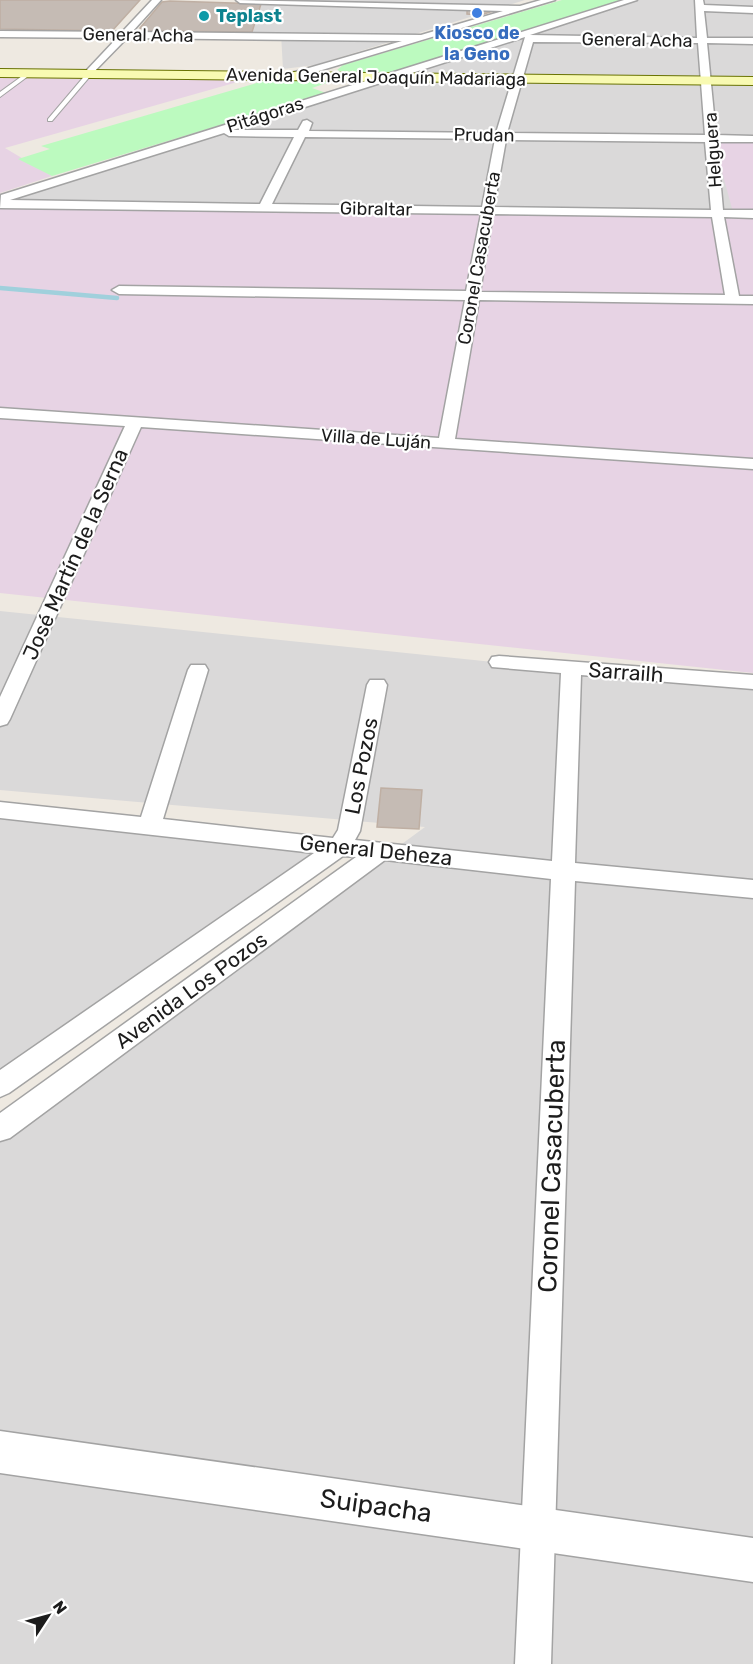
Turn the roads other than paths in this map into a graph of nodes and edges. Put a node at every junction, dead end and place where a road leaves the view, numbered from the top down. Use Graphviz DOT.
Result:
graph roads {
  1 [pos="157,0"];
  2 [pos="240,0"];
  3 [pos="551,0"];
  4 [pos="633,0"];
  5 [pos="536,2"];
  6 [pos="699,4"];
  7 [pos="368,6"];
  8 [pos="520,9"];
  9 [pos="753,10"];
  10 [pos="355,33"];
  11 [pos="0,34"];
  12 [pos="125,35"];
  13 [pos="525,37"];
  14 [pos="420,38"];
  15 [pos="703,40"];
  16 [pos="753,41"];
  17 [pos="342,61"];
  18 [pos="0,73"];
  19 [pos="29,73"];
  20 [pos="89,74"];
  21 [pos="292,76"];
  22 [pos="326,76"];
  23 [pos="390,77"];
  24 [pos="518,78"];
  25 [pos="708,80"];
  26 [pos="753,81"];
  27 [pos="0,95"];
  28 [pos="309,101"];
  29 [pos="50,120"];
  30 [pos="215,131"];
  31 [pos="302,134"];
  32 [pos="501,135"];
  33 [pos="712,138"];
  34 [pos="753,139"];
  35 [pos="0,202"];
  36 [pos="264,208"];
  37 [pos="487,210"];
  38 [pos="717,213"];
  39 [pos="753,214"];
  40 [pos="119,290"];
  41 [pos="472,294"];
  42 [pos="733,300"];
  43 [pos="753,300"];
  44 [pos="0,413"];
  45 [pos="135,423"];
  46 [pos="446,444"];
  47 [pos="753,464"];
  48 [pos="499,662"];
  49 [pos="571,668"];
  50 [pos="198,670"];
  51 [pos="753,682"];
  52 [pos="377,684"];
  53 [pos="0,719"];
  54 [pos="0,810"];
  55 [pos="150,825"];
  56 [pos="340,846"];
  57 [pos="381,851"];
  58 [pos="562,871"];
  59 [pos="753,889"];
  60 [pos="0,1085"];
  61 [pos="0,1129"];
  62 [pos="0,1452"];
  63 [pos="538,1530"];
  64 [pos="753,1560"];
  65 [pos="533,1664"];
  1 -- 12 [label="street"];
  2 -- 7 [label="street"];
  3 -- 5 [label="street"];
  4 -- 13 [label="street, Pitágoras"];
  5 -- 8 [label="street"];
  6 -- 9 [label="street"];
  6 -- 15 [label="street, Helguera"];
  7 -- 8 [label="street"];
  8 -- 14 [label="street"];
  10 -- 12 [label="street, General Acha"];
  10 -- 14 [label="street, General Acha"];
  10 -- 17 [label="street"];
  11 -- 12 [label="street, General Acha"];
  12 -- 20 [label="street"];
  13 -- 15 [label="street, General Acha"];
  13 -- 23 [label="street, Pitágoras"];
  13 -- 24 [label="street, Coronel Casacuberta"];
  14 -- 17 [label="street"];
  15 -- 16 [label="street, General Acha"];
  15 -- 25 [label="street, Helguera"];
  17 -- 21 [label="street"];
  17 -- 22 [label="street"];
  18 -- 19 [label="main road, Avenida General Joaquín Madariaga"];
  19 -- 20 [label="main road, Avenida General Joaquín Madariaga"];
  19 -- 27 [label="lane"];
  20 -- 21 [label="main road, Avenida General Joaquín Madariaga"];
  20 -- 29 [label="lane"];
  21 -- 22 [label="main road, Avenida General Joaquín Madariaga"];
  22 -- 23 [label="main road, Avenida General Joaquín Madariaga"];
  23 -- 24 [label="main road, Avenida General Joaquín Madariaga"];
  23 -- 28 [label="street, Pitágoras"];
  24 -- 25 [label="main road, Avenida General Joaquín Madariaga"];
  24 -- 32 [label="street, Coronel Casacuberta"];
  25 -- 26 [label="main road, Avenida General Joaquín Madariaga"];
  25 -- 33 [label="street, Helguera"];
  28 -- 30 [label="street, Pitágoras"];
  28 -- 31 [label="street"];
  30 -- 31 [label="street, Prudan"];
  30 -- 35 [label="street, Pitágoras"];
  31 -- 32 [label="street, Prudan"];
  31 -- 36 [label="street"];
  32 -- 33 [label="street, Prudan"];
  32 -- 37 [label="street, Coronel Casacuberta"];
  33 -- 34 [label="street, Prudan"];
  33 -- 38 [label="street, Helguera"];
  35 -- 36 [label="street, Gibraltar"];
  36 -- 37 [label="street, Gibraltar"];
  37 -- 38 [label="street, Gibraltar"];
  37 -- 41 [label="street, Coronel Casacuberta"];
  38 -- 39 [label="street, Gibraltar"];
  38 -- 42 [label="street, Helguera"];
  40 -- 41 [label="street"];
  41 -- 42 [label="street"];
  41 -- 46 [label="street, Coronel Casacuberta"];
  42 -- 43 [label="street"];
  44 -- 45 [label="street, Villa de Luján"];
  45 -- 46 [label="street, Villa de Luján"];
  45 -- 53 [label="street, José Martín de la Serna"];
  46 -- 47 [label="street, Villa de Luján"];
  48 -- 49 [label="street, Sarrailh"];
  49 -- 51 [label="street, Sarrailh"];
  49 -- 58 [label="street, Coronel Casacuberta"];
  50 -- 55 [label="street"];
  52 -- 56 [label="street, Los Pozos"];
  54 -- 55 [label="street, General Deheza"];
  55 -- 56 [label="street, General Deheza"];
  56 -- 57 [label="street, General Deheza"];
  56 -- 60 [label="street, Avenida Los Pozos"];
  57 -- 58 [label="street, General Deheza"];
  57 -- 61 [label="street, Avenida Los Pozos"];
  58 -- 59 [label="street, General Deheza"];
  58 -- 63 [label="street, Coronel Casacuberta"];
  62 -- 63 [label="street, Suipacha"];
  63 -- 64 [label="street, Suipacha"];
  63 -- 65 [label="street, Coronel Casacuberta"];
}
